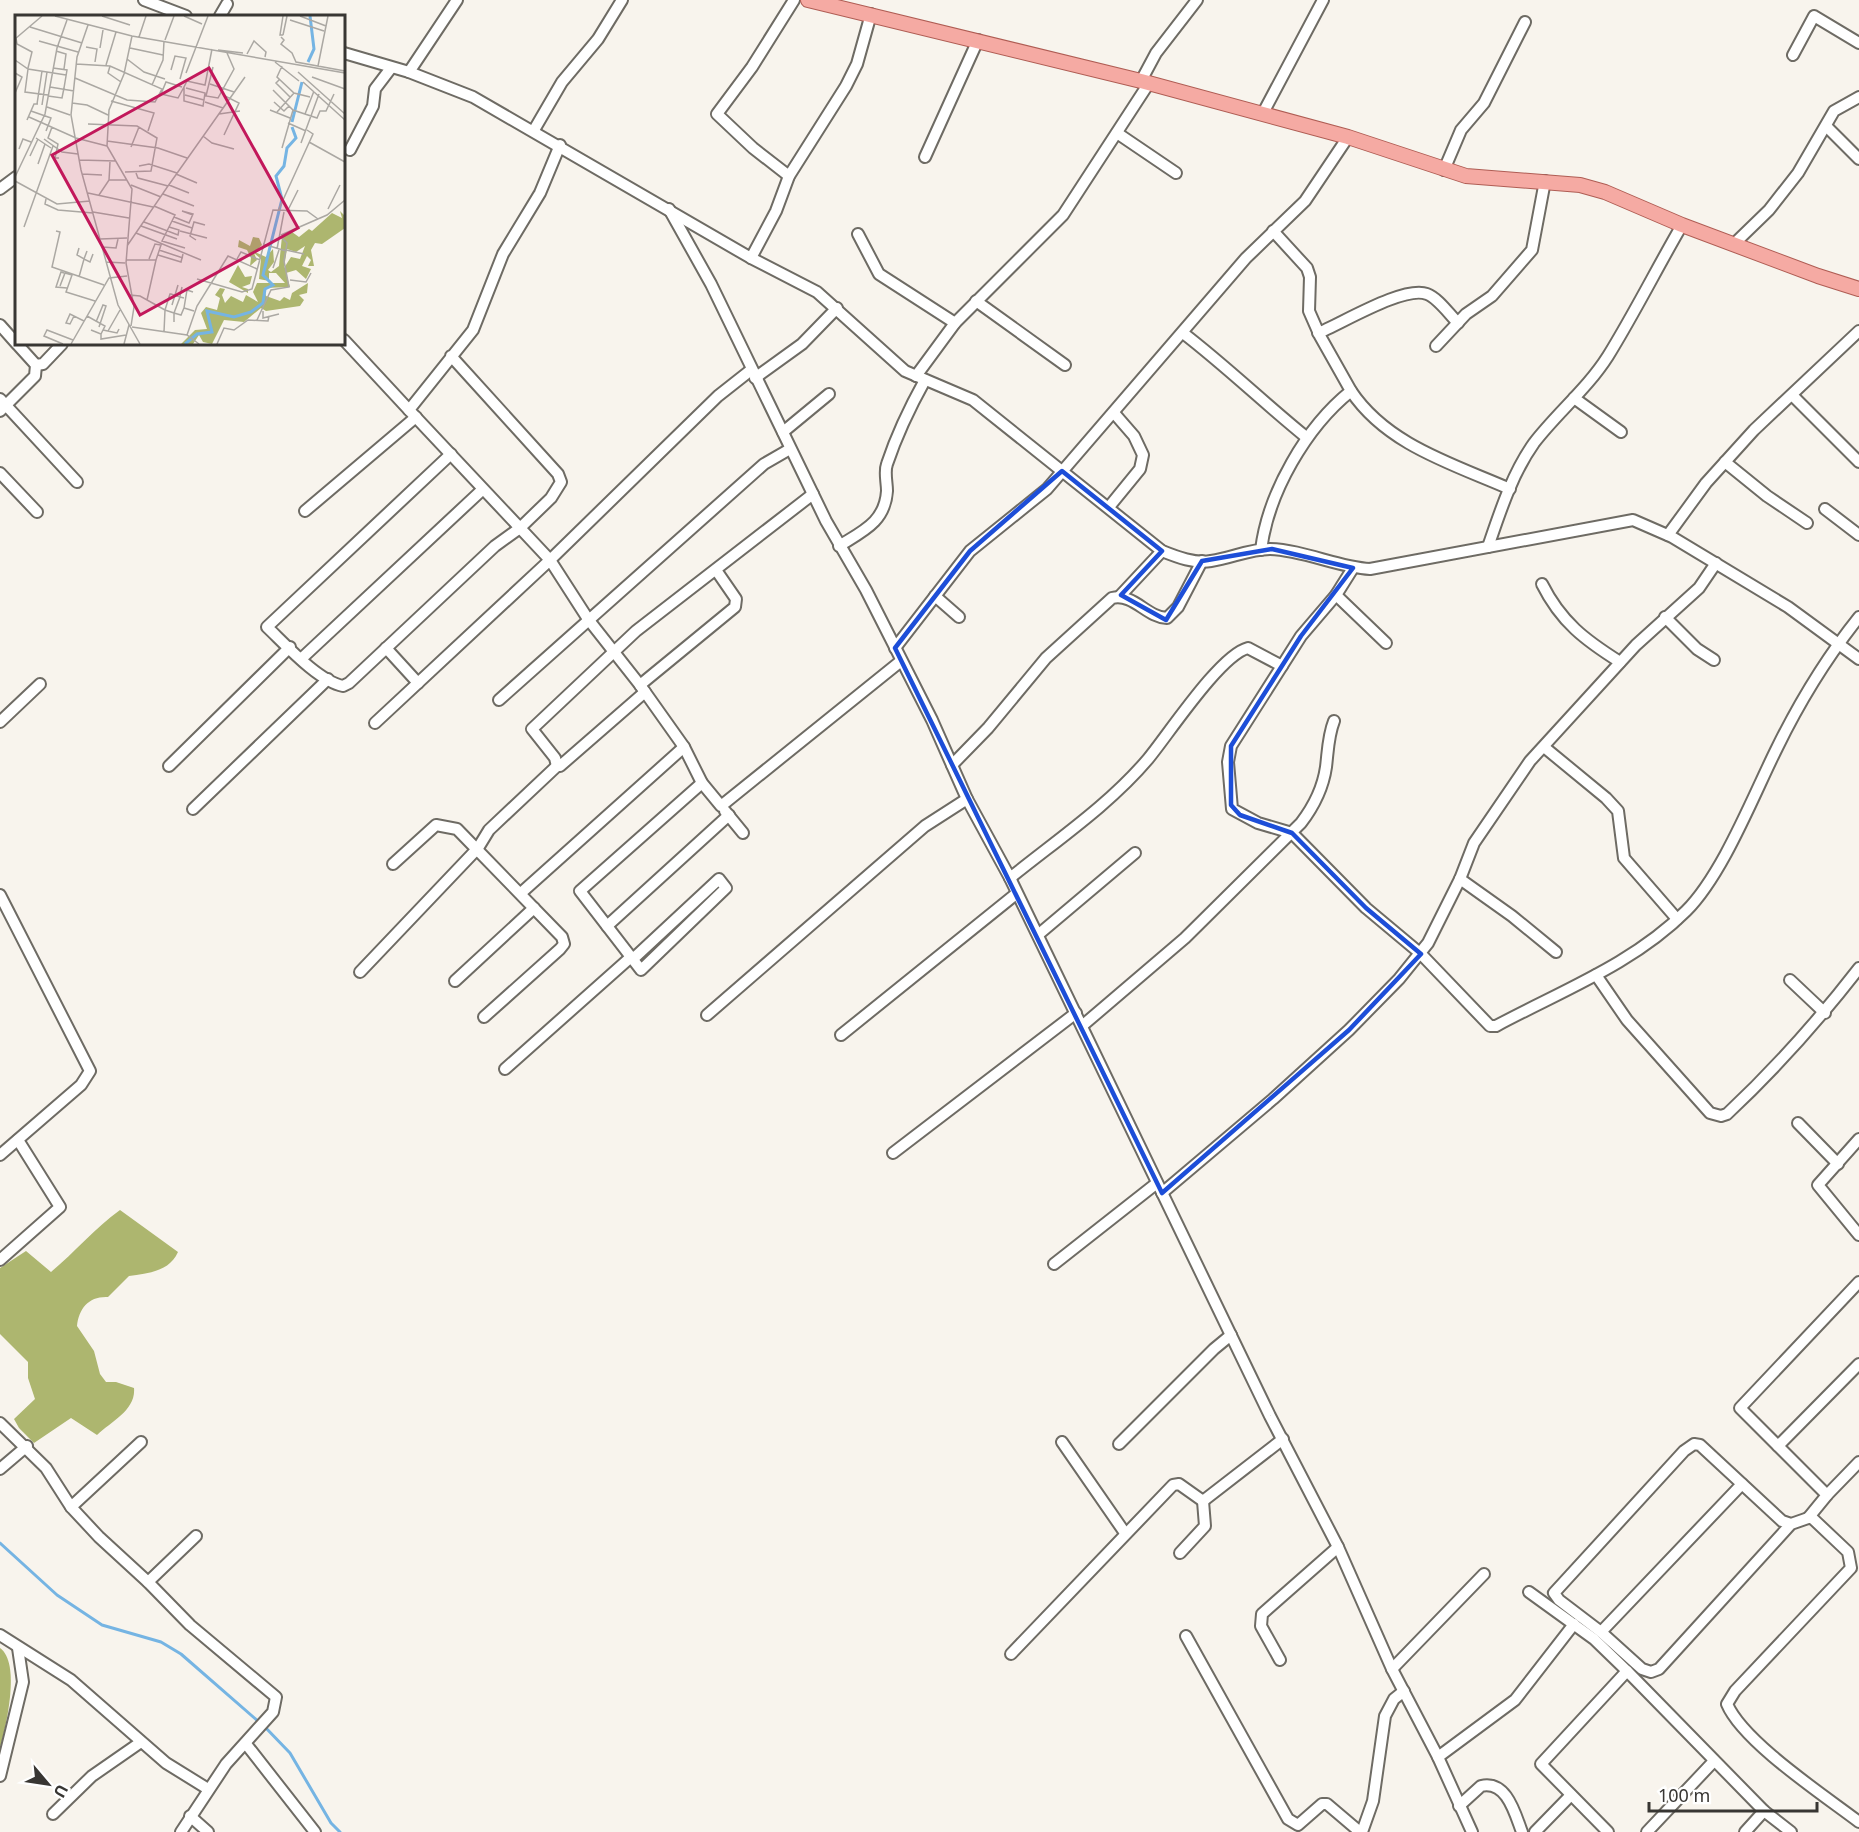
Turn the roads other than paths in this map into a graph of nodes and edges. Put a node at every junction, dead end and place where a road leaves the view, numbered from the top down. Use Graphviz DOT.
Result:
graph roads {
  1 [pos="144,0"];
  2 [pos="458,0"];
  3 [pos="622,0"];
  4 [pos="794,0"];
  5 [pos="808,0"];
  6 [pos="1197,0"];
  7 [pos="1323,0"];
  8 [pos="227,4"];
  9 [pos="871,14"];
  10 [pos="183,15"];
  11 [pos="221,15"];
  12 [pos="1525,22"];
  13 [pos="978,40"];
  14 [pos="1859,43"];
  15 [pos="345,53"];
  16 [pos="1793,55"];
  17 [pos="392,68"];
  18 [pos="410,72"];
  19 [pos="1145,82"];
  20 [pos="1859,97"];
  21 [pos="1263,114"];
  22 [pos="1827,127"];
  23 [pos="534,130"];
  24 [pos="1116,133"];
  25 [pos="1348,137"];
  26 [pos="560,146"];
  27 [pos="350,150"];
  28 [pos="925,157"];
  29 [pos="1859,159"];
  30 [pos="1444,170"];
  31 [pos="1176,172"];
  32 [pos="789,176"];
  33 [pos="15,178"];
  34 [pos="1545,181"];
  35 [pos="0,189"];
  36 [pos="669,208"];
  37 [pos="1682,225"];
  38 [pos="1273,231"];
  39 [pos="858,234"];
  40 [pos="1735,243"];
  41 [pos="752,258"];
  42 [pos="1859,289"];
  43 [pos="976,301"];
  44 [pos="837,308"];
  45 [pos="955,322"];
  46 [pos="1458,323"];
  47 [pos="0,325"];
  48 [pos="1859,331"];
  49 [pos="1183,333"];
  50 [pos="1318,333"];
  51 [pos="15,341"];
  52 [pos="345,341"];
  53 [pos="19,345"];
  54 [pos="61,345"];
  55 [pos="1436,346"];
  56 [pos="451,356"];
  57 [pos="36,365"];
  58 [pos="1065,365"];
  59 [pos="753,374"];
  60 [pos="920,378"];
  61 [pos="1351,391"];
  62 [pos="829,394"];
  63 [pos="1792,394"];
  64 [pos="1574,398"];
  65 [pos="2,405"];
  66 [pos="1114,412"];
  67 [pos="412,414"];
  68 [pos="783,432"];
  69 [pos="1621,432"];
  70 [pos="1306,437"];
  71 [pos="790,449"];
  72 [pos="451,454"];
  73 [pos="1725,462"];
  74 [pos="1859,462"];
  75 [pos="1062,471"];
  76 [pos="0,473"];
  77 [pos="77,482"];
  78 [pos="1510,489"];
  79 [pos="482,490"];
  80 [pos="813,494"];
  81 [pos="1108,507"];
  82 [pos="1825,510"];
  83 [pos="305,511"];
  84 [pos="37,512"];
  85 [pos="1807,523"];
  86 [pos="520,528"];
  87 [pos="1668,535"];
  88 [pos="1859,535"];
  89 [pos="839,546"];
  90 [pos="1488,548"];
  91 [pos="1261,550"];
  92 [pos="1162,551"];
  93 [pos="550,560"];
  94 [pos="1202,561"];
  95 [pos="1716,563"];
  96 [pos="1353,568"];
  97 [pos="716,570"];
  98 [pos="1542,584"];
  99 [pos="1336,595"];
  100 [pos="935,596"];
  101 [pos="1119,597"];
  102 [pos="959,617"];
  103 [pos="1665,617"];
  104 [pos="1859,617"];
  105 [pos="588,620"];
  106 [pos="1386,643"];
  107 [pos="1838,643"];
  108 [pos="290,647"];
  109 [pos="386,648"];
  110 [pos="895,648"];
  111 [pos="617,652"];
  112 [pos="301,659"];
  113 [pos="1859,659"];
  114 [pos="1714,660"];
  115 [pos="901,661"];
  116 [pos="1620,662"];
  117 [pos="1282,666"];
  118 [pos="328,679"];
  119 [pos="40,684"];
  120 [pos="418,684"];
  121 [pos="643,688"];
  122 [pos="499,700"];
  123 [pos="1334,721"];
  124 [pos="0,722"];
  125 [pos="375,723"];
  126 [pos="684,747"];
  127 [pos="1544,747"];
  128 [pos="952,765"];
  129 [pos="169,766"];
  130 [pos="556,766"];
  131 [pos="702,783"];
  132 [pos="967,799"];
  133 [pos="193,809"];
  134 [pos="725,811"];
  135 [pos="743,833"];
  136 [pos="1292,833"];
  137 [pos="478,848"];
  138 [pos="1135,853"];
  139 [pos="393,864"];
  140 [pos="1010,878"];
  141 [pos="1460,879"];
  142 [pos="521,893"];
  143 [pos="1016,894"];
  144 [pos="0,895"];
  145 [pos="534,908"];
  146 [pos="1677,919"];
  147 [pos="607,926"];
  148 [pos="1039,934"];
  149 [pos="1556,952"];
  150 [pos="1421,954"];
  151 [pos="632,958"];
  152 [pos="1859,968"];
  153 [pos="360,972"];
  154 [pos="1596,975"];
  155 [pos="1790,980"];
  156 [pos="454,981"];
  157 [pos="1076,1013"];
  158 [pos="1825,1013"];
  159 [pos="707,1015"];
  160 [pos="484,1017"];
  161 [pos="1082,1026"];
  162 [pos="841,1035"];
  163 [pos="505,1069"];
  164 [pos="1798,1122"];
  165 [pos="1859,1139"];
  166 [pos="18,1140"];
  167 [pos="893,1153"];
  168 [pos="0,1155"];
  169 [pos="1838,1164"];
  170 [pos="1160,1188"];
  171 [pos="1859,1236"];
  172 [pos="0,1260"];
  173 [pos="1054,1264"];
  174 [pos="1859,1282"];
  175 [pos="1232,1335"];
  176 [pos="1859,1364"];
  177 [pos="0,1423"];
  178 [pos="1283,1439"];
  179 [pos="141,1442"];
  180 [pos="1062,1442"];
  181 [pos="1119,1444"];
  182 [pos="27,1446"];
  183 [pos="1778,1446"];
  184 [pos="1859,1462"];
  185 [pos="0,1469"];
  186 [pos="1742,1484"];
  187 [pos="1827,1495"];
  188 [pos="1203,1501"];
  189 [pos="71,1507"];
  190 [pos="1809,1516"];
  191 [pos="1791,1524"];
  192 [pos="1125,1533"];
  193 [pos="196,1536"];
  194 [pos="1338,1547"];
  195 [pos="1180,1553"];
  196 [pos="1855,1559"];
  197 [pos="1484,1574"];
  198 [pos="148,1582"];
  199 [pos="1529,1592"];
  200 [pos="1574,1624"];
  201 [pos="1601,1632"];
  202 [pos="0,1635"];
  203 [pos="1186,1636"];
  204 [pos="18,1648"];
  205 [pos="1011,1654"];
  206 [pos="1280,1660"];
  207 [pos="1392,1669"];
  208 [pos="1627,1671"];
  209 [pos="1404,1691"];
  210 [pos="141,1742"];
  211 [pos="246,1744"];
  212 [pos="1438,1757"];
  213 [pos="1714,1761"];
  214 [pos="0,1776"];
  215 [pos="208,1789"];
  216 [pos="1571,1795"];
  217 [pos="1459,1806"];
  218 [pos="1764,1811"];
  219 [pos="53,1814"];
  220 [pos="190,1816"];
  221 [pos="1859,1822"];
  222 [pos="181,1832"];
  223 [pos="208,1832"];
  224 [pos="315,1832"];
  225 [pos="1361,1832"];
  226 [pos="1472,1832"];
  227 [pos="1522,1832"];
  228 [pos="1534,1832"];
  229 [pos="1608,1832"];
  230 [pos="1647,1832"];
  231 [pos="1745,1832"];
  232 [pos="1791,1832"];
  1 -- 10 [label="street"];
  2 -- 18 [label="street"];
  3 -- 23 [label="street"];
  4 -- 32 [label="street"];
  5 -- 9 [label="main road"];
  6 -- 19 [label="street"];
  7 -- 21 [label="street"];
  8 -- 11 [label="street"];
  9 -- 13 [label="main road"];
  9 -- 32 [label="street"];
  12 -- 30 [label="street"];
  13 -- 19 [label="main road"];
  13 -- 28 [label="street"];
  14 -- 16 [label="street"];
  15 -- 17 [label="street"];
  17 -- 18 [label="street"];
  17 -- 27 [label="street"];
  18 -- 23 [label="street"];
  19 -- 21 [label="main road"];
  19 -- 24 [label="street"];
  20 -- 22 [label="street"];
  21 -- 25 [label="main road"];
  22 -- 29 [label="street"];
  22 -- 40 [label="street"];
  23 -- 26 [label="street"];
  24 -- 31 [label="street"];
  24 -- 43 [label="street"];
  25 -- 30 [label="main road"];
  25 -- 38 [label="street"];
  26 -- 36 [label="street"];
  26 -- 56 [label="street"];
  30 -- 34 [label="main road"];
  32 -- 41 [label="street"];
  33 -- 35 [label="street"];
  34 -- 37 [label="main road"];
  34 -- 46 [label="street"];
  36 -- 41 [label="street"];
  36 -- 59 [label="street"];
  37 -- 40 [label="main road"];
  37 -- 64 [label="street"];
  38 -- 49 [label="street"];
  38 -- 50 [label="street"];
  39 -- 45 [label="street"];
  40 -- 42 [label="main road"];
  41 -- 44 [label="street"];
  43 -- 45 [label="street"];
  43 -- 58 [label="street"];
  44 -- 59 [label="street"];
  44 -- 60 [label="street"];
  45 -- 60 [label="street"];
  46 -- 50 [label="street"];
  46 -- 55 [label="street"];
  47 -- 51 [label="street"];
  48 -- 63 [label="street"];
  49 -- 66 [label="street"];
  49 -- 70 [label="street"];
  50 -- 61 [label="street"];
  52 -- 67 [label="street"];
  53 -- 57 [label="street"];
  54 -- 57 [label="street"];
  56 -- 67 [label="street"];
  56 -- 86 [label="street"];
  57 -- 65 [label="street"];
  59 -- 68 [label="street"];
  59 -- 93 [label="street"];
  60 -- 75 [label="street"];
  60 -- 89 [label="street"];
  61 -- 70 [label="street"];
  61 -- 78 [label="street"];
  62 -- 68 [label="street"];
  63 -- 73 [label="street"];
  63 -- 74 [label="street"];
  64 -- 69 [label="street"];
  64 -- 78 [label="street"];
  65 -- 77 [label="street"];
  66 -- 75 [label="street"];
  66 -- 81 [label="street"];
  67 -- 72 [label="street"];
  67 -- 83 [label="street"];
  68 -- 71 [label="street"];
  70 -- 91 [label="street"];
  71 -- 80 [label="street"];
  71 -- 105 [label="street"];
  72 -- 79 [label="street"];
  72 -- 108 [label="street"];
  73 -- 85 [label="street"];
  73 -- 87 [label="street"];
  75 -- 81 [label="street"];
  75 -- 100 [label="street"];
  76 -- 84 [label="street"];
  78 -- 90 [label="street"];
  79 -- 86 [label="street"];
  79 -- 112 [label="street"];
  80 -- 89 [label="street"];
  80 -- 97 [label="street"];
  81 -- 92 [label="street"];
  82 -- 88 [label="street"];
  86 -- 93 [label="street"];
  86 -- 109 [label="street"];
  87 -- 90 [label="street"];
  87 -- 95 [label="street"];
  89 -- 110 [label="street"];
  90 -- 96 [label="street"];
  91 -- 94 [label="street"];
  91 -- 96 [label="street"];
  92 -- 94 [label="street"];
  92 -- 101 [label="street"];
  93 -- 105 [label="street"];
  93 -- 120 [label="street"];
  94 -- 101 [label="street"];
  95 -- 103 [label="street"];
  95 -- 107 [label="street"];
  96 -- 99 [label="street"];
  97 -- 111 [label="street"];
  97 -- 121 [label="street"];
  98 -- 116 [label="street"];
  99 -- 106 [label="street"];
  99 -- 117 [label="street"];
  100 -- 102 [label="street"];
  100 -- 110 [label="street"];
  101 -- 128 [label="street"];
  103 -- 114 [label="street"];
  103 -- 116 [label="street"];
  104 -- 107 [label="street"];
  105 -- 111 [label="street"];
  105 -- 122 [label="street"];
  107 -- 113 [label="street"];
  107 -- 146 [label="street"];
  108 -- 112 [label="street"];
  108 -- 129 [label="street"];
  109 -- 118 [label="street"];
  109 -- 120 [label="street"];
  110 -- 115 [label="street"];
  111 -- 121 [label="street"];
  111 -- 130 [label="street"];
  112 -- 118 [label="street"];
  115 -- 128 [label="street"];
  115 -- 134 [label="street"];
  116 -- 127 [label="street"];
  117 -- 136 [label="street"];
  117 -- 140 [label="street"];
  118 -- 133 [label="street"];
  119 -- 124 [label="street"];
  120 -- 125 [label="street"];
  121 -- 126 [label="street"];
  121 -- 130 [label="street"];
  123 -- 136 [label="street"];
  126 -- 131 [label="street"];
  126 -- 142 [label="street"];
  127 -- 141 [label="street"];
  127 -- 146 [label="street"];
  128 -- 132 [label="street"];
  130 -- 137 [label="street"];
  131 -- 134 [label="street"];
  131 -- 147 [label="street"];
  132 -- 140 [label="street"];
  132 -- 159 [label="street"];
  134 -- 135 [label="street"];
  134 -- 147 [label="street"];
  136 -- 150 [label="street"];
  136 -- 161 [label="street"];
  137 -- 139 [label="street"];
  137 -- 142 [label="street"];
  137 -- 153 [label="street"];
  138 -- 148 [label="street"];
  140 -- 143 [label="street"];
  141 -- 149 [label="street"];
  141 -- 150 [label="street"];
  142 -- 145 [label="street"];
  143 -- 148 [label="street"];
  143 -- 162 [label="street"];
  144 -- 166 [label="street"];
  145 -- 156 [label="street"];
  145 -- 160 [label="street"];
  146 -- 154 [label="street"];
  147 -- 151 [label="street"];
  148 -- 157 [label="street"];
  150 -- 154 [label="street"];
  150 -- 170 [label="street"];
  151 -- 151 [label="street"];
  151 -- 163 [label="street"];
  152 -- 158 [label="street"];
  154 -- 158 [label="street"];
  155 -- 158 [label="street"];
  157 -- 161 [label="street"];
  157 -- 167 [label="street"];
  161 -- 170 [label="street"];
  164 -- 169 [label="street"];
  165 -- 169 [label="street"];
  166 -- 168 [label="street"];
  166 -- 172 [label="street"];
  169 -- 171 [label="street"];
  170 -- 173 [label="street"];
  170 -- 175 [label="street"];
  174 -- 183 [label="street"];
  175 -- 178 [label="street"];
  175 -- 181 [label="street"];
  176 -- 183 [label="street"];
  177 -- 182 [label="street"];
  178 -- 188 [label="street"];
  178 -- 194 [label="street"];
  179 -- 189 [label="street"];
  180 -- 192 [label="street"];
  182 -- 185 [label="street"];
  182 -- 189 [label="street"];
  183 -- 187 [label="street"];
  184 -- 187 [label="street"];
  186 -- 191 [label="street"];
  186 -- 201 [label="street"];
  186 -- 201 [label="street"];
  187 -- 190 [label="street"];
  188 -- 192 [label="street"];
  188 -- 195 [label="street"];
  189 -- 198 [label="street"];
  190 -- 191 [label="street"];
  190 -- 196 [label="street"];
  191 -- 201 [label="street"];
  192 -- 205 [label="street"];
  193 -- 198 [label="street"];
  194 -- 206 [label="street"];
  194 -- 207 [label="street"];
  196 -- 221 [label="street"];
  197 -- 207 [label="street"];
  198 -- 211 [label="street"];
  199 -- 200 [label="street"];
  200 -- 208 [label="street"];
  200 -- 212 [label="street"];
  202 -- 204 [label="street"];
  203 -- 225 [label="street"];
  204 -- 210 [label="street"];
  204 -- 214 [label="street"];
  207 -- 209 [label="street"];
  208 -- 213 [label="street"];
  208 -- 216 [label="street"];
  209 -- 212 [label="street"];
  209 -- 225 [label="street"];
  210 -- 215 [label="street"];
  210 -- 219 [label="street"];
  211 -- 215 [label="street"];
  211 -- 224 [label="street"];
  212 -- 217 [label="street"];
  213 -- 218 [label="street"];
  213 -- 230 [label="street"];
  215 -- 220 [label="street"];
  216 -- 228 [label="street"];
  216 -- 229 [label="street"];
  217 -- 226 [label="street"];
  217 -- 227 [label="street"];
  218 -- 231 [label="street"];
  218 -- 232 [label="street"];
  220 -- 222 [label="street"];
  220 -- 223 [label="street"];
}
